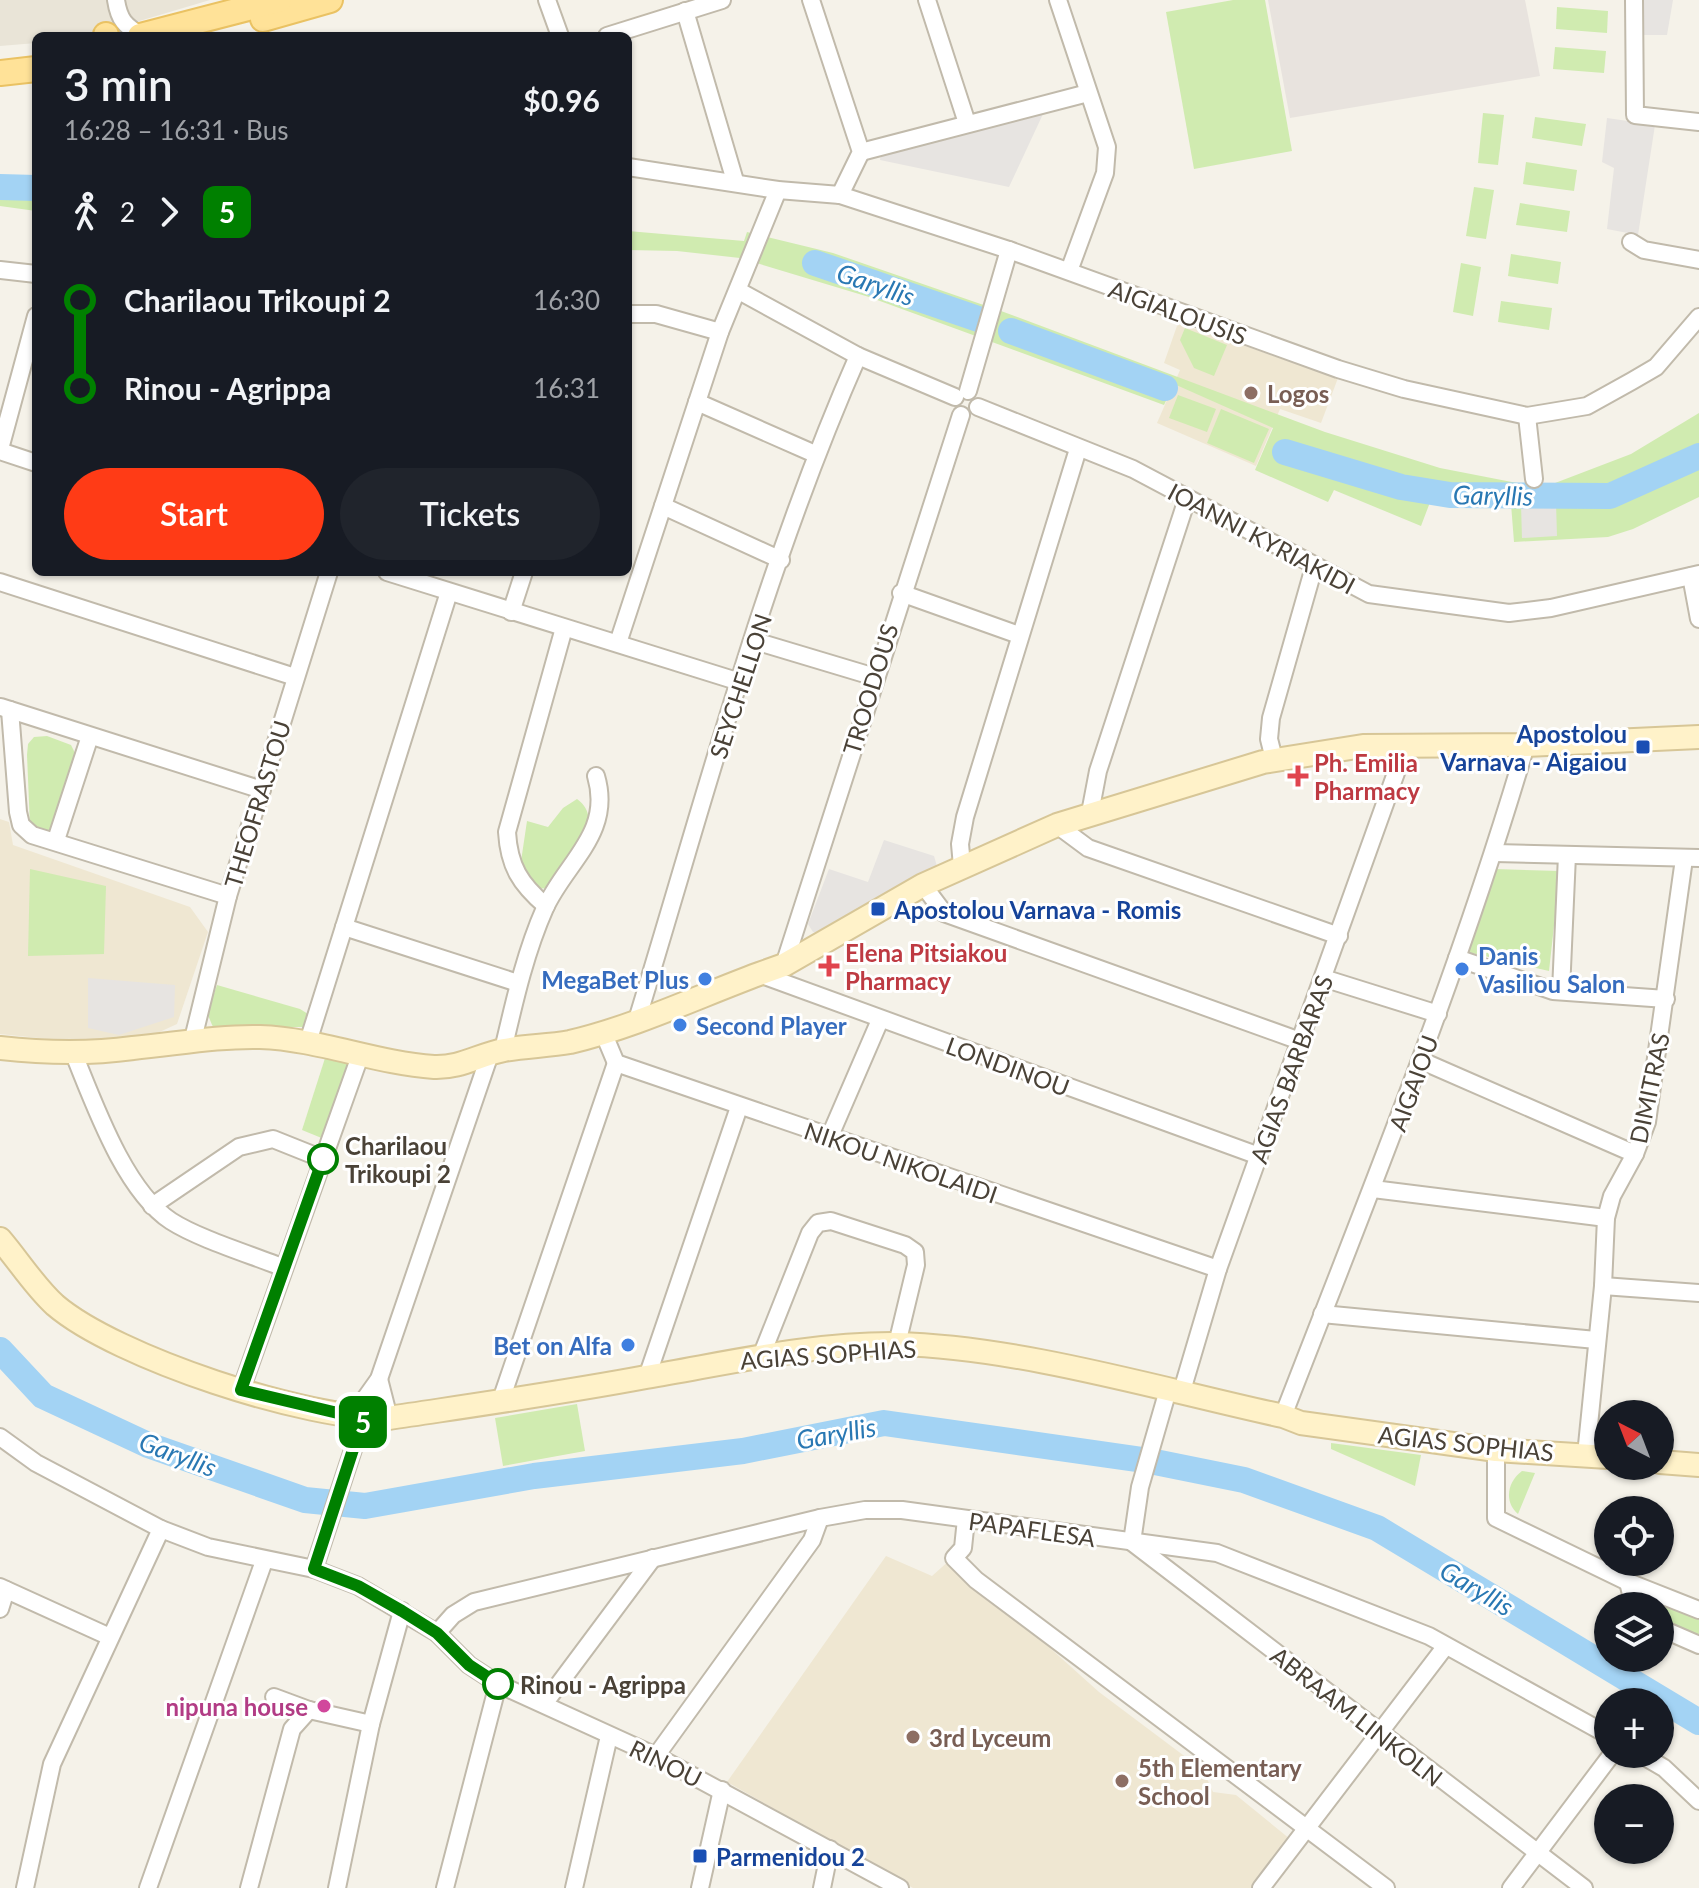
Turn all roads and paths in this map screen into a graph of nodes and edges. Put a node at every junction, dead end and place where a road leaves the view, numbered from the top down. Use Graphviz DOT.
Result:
graph roads {
  1 [pos="116,0"];
  2 [pos="279,0"];
  3 [pos="330,0"];
  4 [pos="547,0"];
  5 [pos="722,0"];
  6 [pos="811,0"];
  7 [pos="927,0"];
  8 [pos="1058,0"];
  9 [pos="1634,0"];
  10 [pos="685,11"];
  11 [pos="107,32"];
  12 [pos="135,32"];
  13 [pos="156,32"];
  14 [pos="217,32"];
  15 [pos="559,32"];
  16 [pos="619,32"];
  17 [pos="32,57"];
  18 [pos="0,60"];
  19 [pos="32,69"];
  20 [pos="0,73"];
  21 [pos="1088,93"];
  22 [pos="1699,122"];
  23 [pos="967,123"];
  24 [pos="861,152"];
  25 [pos="632,168"];
  26 [pos="735,181"];
  27 [pos="778,190"];
  28 [pos="840,195"];
  29 [pos="1631,242"];
  30 [pos="1009,250"];
  31 [pos="1699,260"];
  32 [pos="0,270"];
  33 [pos="1069,271"];
  34 [pos="32,274"];
  35 [pos="739,291"];
  36 [pos="632,314"];
  37 [pos="1699,317"];
  38 [pos="720,332"];
  39 [pos="32,338"];
  40 [pos="858,356"];
  41 [pos="962,394"];
  42 [pos="697,402"];
  43 [pos="978,407"];
  44 [pos="961,415"];
  45 [pos="1527,416"];
  46 [pos="1078,449"];
  47 [pos="0,450"];
  48 [pos="815,454"];
  49 [pos="32,462"];
  50 [pos="1534,479"];
  51 [pos="1187,499"];
  52 [pos="663,506"];
  53 [pos="781,560"];
  54 [pos="1314,567"];
  55 [pos="1695,575"];
  56 [pos="328,576"];
  57 [pos="401,576"];
  58 [pos="523,576"];
  59 [pos="0,582"];
  60 [pos="449,592"];
  61 [pos="901,593"];
  62 [pos="511,612"];
  63 [pos="1699,619"];
  64 [pos="564,628"];
  65 [pos="1019,635"];
  66 [pos="755,641"];
  67 [pos="618,643"];
  68 [pos="295,677"];
  69 [pos="875,677"];
  70 [pos="740,682"];
  71 [pos="5,709"];
  72 [pos="90,736"];
  73 [pos="1699,737"];
  74 [pos="1406,745"];
  75 [pos="1526,745"];
  76 [pos="1274,759"];
  77 [pos="596,776"];
  78 [pos="262,790"];
  79 [pos="1090,813"];
  80 [pos="1057,825"];
  81 [pos="56,840"];
  82 [pos="1495,853"];
  83 [pos="1567,855"];
  84 [pos="1692,858"];
  85 [pos="962,866"];
  86 [pos="923,885"];
  87 [pos="228,896"];
  88 [pos="546,906"];
  89 [pos="344,927"];
  90 [pos="1339,936"];
  91 [pos="1457,958"];
  92 [pos="784,965"];
  93 [pos="759,974"];
  94 [pos="1323,978"];
  95 [pos="518,983"];
  96 [pos="1561,991"];
  97 [pos="1666,999"];
  98 [pos="1438,1014"];
  99 [pos="637,1020"];
  100 [pos="880,1020"];
  101 [pos="603,1032"];
  102 [pos="193,1039"];
  103 [pos="1300,1041"];
  104 [pos="308,1042"];
  105 [pos="0,1048"];
  106 [pos="73,1052"];
  107 [pos="497,1052"];
  108 [pos="360,1056"];
  109 [pos="1422,1061"];
  110 [pos="616,1063"];
  111 [pos="739,1107"];
  112 [pos="829,1138"];
  113 [pos="1635,1154"];
  114 [pos="1259,1156"];
  115 [pos="323,1159"];
  116 [pos="1373,1189"];
  117 [pos="152,1206"];
  118 [pos="1606,1218"];
  119 [pos="0,1239"];
  120 [pos="284,1268"];
  121 [pos="1218,1269"];
  122 [pos="1603,1286"];
  123 [pos="1699,1293"];
  124 [pos="1322,1314"];
  125 [pos="1596,1340"];
  126 [pos="897,1344"];
  127 [pos="762,1354"];
  128 [pos="647,1377"];
  129 [pos="379,1379"];
  130 [pos="241,1390"];
  131 [pos="1174,1392"];
  132 [pos="501,1400"];
  133 [pos="1597,1400"];
  134 [pos="1283,1416"];
  135 [pos="358,1418"];
  136 [pos="389,1418"];
  137 [pos="0,1437"];
  138 [pos="1496,1450"];
  139 [pos="1594,1456"];
  140 [pos="1674,1463"];
  141 [pos="1699,1465"];
  142 [pos="820,1518"];
  143 [pos="966,1519"];
  144 [pos="161,1529"];
  145 [pos="1132,1542"];
  146 [pos="653,1558"];
  147 [pos="264,1561"];
  148 [pos="314,1569"];
  149 [pos="1628,1582"];
  150 [pos="3,1588"];
  151 [pos="1630,1592"];
  152 [pos="0,1609"];
  153 [pos="1699,1610"];
  154 [pos="402,1611"];
  155 [pos="437,1633"];
  156 [pos="1674,1634"];
  157 [pos="110,1637"];
  158 [pos="1699,1645"];
  159 [pos="1445,1647"];
  160 [pos="498,1684"];
  161 [pos="274,1697"];
  162 [pos="544,1704"];
  163 [pos="309,1710"];
  164 [pos="371,1724"];
  165 [pos="1594,1727"];
  166 [pos="1380,1733"];
  167 [pos="609,1736"];
  168 [pos="656,1756"];
  169 [pos="1601,1768"];
  170 [pos="1664,1768"];
  171 [pos="722,1790"];
  172 [pos="1699,1801"];
  173 [pos="1307,1829"];
  174 [pos="830,1849"];
  175 [pos="1537,1853"];
  176 [pos="25,1888"];
  177 [pos="148,1888"];
  178 [pos="249,1888"];
  179 [pos="337,1888"];
  180 [pos="445,1888"];
  181 [pos="574,1888"];
  182 [pos="700,1888"];
  183 [pos="822,1888"];
  184 [pos="900,1888"];
  185 [pos="1261,1888"];
  186 [pos="1386,1888"];
  187 [pos="1511,1888"];
  188 [pos="1584,1888"];
  1 -- 11 [label="street"];
  1 -- 12 [label="street"];
  2 -- 13 [label="main road"];
  3 -- 14 [label="main road"];
  4 -- 15 [label="street"];
  5 -- 10 [label="street"];
  6 -- 24 [label="street"];
  7 -- 23 [label="street"];
  8 -- 21 [label="street"];
  9 -- 22 [label="street"];
  10 -- 16 [label="street"];
  10 -- 26 [label="street"];
  17 -- 18 [label="main road"];
  19 -- 20 [label="main road"];
  21 -- 23 [label="street"];
  21 -- 33 [label="street"];
  23 -- 24 [label="street"];
  24 -- 28 [label="street"];
  25 -- 26 [label="street, AIGIALOUSIS"];
  26 -- 27 [label="street, AIGIALOUSIS"];
  27 -- 28 [label="street, AIGIALOUSIS"];
  27 -- 35 [label="street"];
  28 -- 30 [label="street, AIGIALOUSIS"];
  29 -- 31 [label="street"];
  30 -- 33 [label="street, AIGIALOUSIS"];
  30 -- 41 [label="street"];
  32 -- 34 [label="street"];
  33 -- 45 [label="street, AIGIALOUSIS"];
  35 -- 38 [label="street"];
  35 -- 40 [label="street"];
  36 -- 38 [label="street"];
  37 -- 45 [label="street, AIGIALOUSIS"];
  38 -- 42 [label="street"];
  39 -- 47 [label="street"];
  40 -- 41 [label="street"];
  40 -- 48 [label="street, SEYCHELLON"];
  41 -- 43 [label="street"];
  41 -- 44 [label="street"];
  42 -- 48 [label="street"];
  42 -- 52 [label="street"];
  43 -- 44 [label="street"];
  43 -- 46 [label="street, IOANNI KYRIAKIDI"];
  44 -- 61 [label="street, TROODOUS"];
  45 -- 50 [label="street"];
  46 -- 51 [label="street, IOANNI KYRIAKIDI"];
  46 -- 65 [label="street"];
  47 -- 49 [label="street"];
  48 -- 53 [label="street, SEYCHELLON"];
  51 -- 54 [label="street, IOANNI KYRIAKIDI"];
  51 -- 79 [label="street"];
  52 -- 53 [label="street"];
  52 -- 67 [label="street"];
  53 -- 66 [label="street, SEYCHELLON"];
  54 -- 55 [label="street, IOANNI KYRIAKIDI"];
  54 -- 76 [label="street"];
  55 -- 63 [label="street"];
  56 -- 68 [label="street, THEOFRASTOU"];
  57 -- 60 [label="street"];
  58 -- 62 [label="street"];
  59 -- 68 [label="street"];
  60 -- 62 [label="street"];
  60 -- 89 [label="street"];
  61 -- 65 [label="street"];
  61 -- 69 [label="street, TROODOUS"];
  62 -- 64 [label="street"];
  64 -- 67 [label="street"];
  64 -- 88 [label="street"];
  65 -- 85 [label="street"];
  66 -- 69 [label="street"];
  66 -- 70 [label="street, SEYCHELLON"];
  67 -- 70 [label="street"];
  68 -- 78 [label="street, THEOFRASTOU"];
  69 -- 92 [label="street, TROODOUS"];
  70 -- 99 [label="street, SEYCHELLON"];
  71 -- 72 [label="street"];
  71 -- 81 [label="street"];
  72 -- 78 [label="street"];
  72 -- 81 [label="street"];
  73 -- 75 [label="main road"];
  74 -- 75 [label="main road"];
  74 -- 76 [label="main road"];
  74 -- 90 [label="street, AGIAS BARBARAS"];
  75 -- 82 [label="street, AIGAIOU"];
  76 -- 79 [label="main road"];
  77 -- 88 [label="street"];
  78 -- 87 [label="street, THEOFRASTOU"];
  79 -- 80 [label="main road"];
  80 -- 85 [label="main road"];
  80 -- 90 [label="street"];
  81 -- 87 [label="street"];
  82 -- 83 [label="street"];
  82 -- 91 [label="street, AIGAIOU"];
  83 -- 84 [label="street"];
  83 -- 96 [label="street"];
  84 -- 97 [label="street, DIMITRAS"];
  85 -- 86 [label="main road"];
  86 -- 92 [label="main road"];
  86 -- 103 [label="street"];
  87 -- 102 [label="street, THEOFRASTOU"];
  88 -- 95 [label="street"];
  89 -- 95 [label="street"];
  89 -- 104 [label="street"];
  90 -- 94 [label="street, AGIAS BARBARAS"];
  91 -- 96 [label="street"];
  91 -- 98 [label="street, AIGAIOU"];
  92 -- 93 [label="main road"];
  93 -- 99 [label="main road"];
  93 -- 100 [label="street, LONDINOU"];
  94 -- 98 [label="street"];
  94 -- 103 [label="street, AGIAS BARBARAS"];
  95 -- 107 [label="street"];
  96 -- 97 [label="street"];
  97 -- 113 [label="street, DIMITRAS"];
  98 -- 109 [label="street, AIGAIOU"];
  99 -- 101 [label="main road"];
  100 -- 112 [label="street"];
  100 -- 114 [label="street, LONDINOU"];
  101 -- 107 [label="main road"];
  101 -- 110 [label="street"];
  102 -- 104 [label="main road"];
  102 -- 106 [label="main road"];
  103 -- 114 [label="street, AGIAS BARBARAS"];
  104 -- 108 [label="main road"];
  105 -- 106 [label="main road"];
  106 -- 117 [label="street"];
  107 -- 108 [label="main road"];
  107 -- 129 [label="street"];
  108 -- 115 [label="street"];
  109 -- 113 [label="street"];
  109 -- 116 [label="street, AIGAIOU"];
  110 -- 111 [label="street, NIKOU NIKOLAIDI"];
  110 -- 132 [label="street"];
  111 -- 112 [label="street, NIKOU NIKOLAIDI"];
  111 -- 128 [label="street"];
  112 -- 121 [label="street, NIKOU NIKOLAIDI"];
  113 -- 118 [label="street, DIMITRAS"];
  114 -- 121 [label="street, AGIAS BARBARAS"];
  115 -- 117 [label="street"];
  115 -- 120 [label="street"];
  116 -- 118 [label="street"];
  116 -- 124 [label="street, AIGAIOU"];
  117 -- 120 [label="street"];
  118 -- 122 [label="street, DIMITRAS"];
  119 -- 130 [label="main road, AGIAS SOPHIAS"];
  120 -- 130 [label="street"];
  121 -- 131 [label="street, AGIAS BARBARAS"];
  122 -- 123 [label="street"];
  122 -- 125 [label="street, DIMITRAS"];
  124 -- 125 [label="street"];
  124 -- 134 [label="street, AIGAIOU"];
  125 -- 133 [label="street, DIMITRAS"];
  126 -- 127 [label="main road, AGIAS SOPHIAS"];
  126 -- 127 [label="street"];
  126 -- 131 [label="main road, AGIAS SOPHIAS"];
  127 -- 128 [label="main road, AGIAS SOPHIAS"];
  128 -- 132 [label="main road, AGIAS SOPHIAS"];
  129 -- 135 [label="street"];
  129 -- 136 [label="street"];
  130 -- 135 [label="main road, AGIAS SOPHIAS"];
  131 -- 134 [label="main road, AGIAS SOPHIAS"];
  131 -- 145 [label="street, AGIAS BARBARAS"];
  132 -- 136 [label="main road, AGIAS SOPHIAS"];
  134 -- 138 [label="main road, AGIAS SOPHIAS"];
  135 -- 136 [label="main road, AGIAS SOPHIAS"];
  135 -- 148 [label="street"];
  137 -- 144 [label="street, RINOU"];
  138 -- 139 [label="main road, AGIAS SOPHIAS"];
  138 -- 149 [label="street"];
  140 -- 141 [label="main road"];
  142 -- 143 [label="street, PAPAFLESA"];
  142 -- 146 [label="street, PAPAFLESA"];
  142 -- 168 [label="street"];
  143 -- 145 [label="street, PAPAFLESA"];
  143 -- 173 [label="street"];
  144 -- 147 [label="street, RINOU"];
  144 -- 157 [label="street"];
  145 -- 159 [label="street, PAPAFLESA"];
  145 -- 166 [label="street, ABRAAM LINKOLN"];
  146 -- 155 [label="street, PAPAFLESA"];
  146 -- 162 [label="street"];
  147 -- 148 [label="street, RINOU"];
  147 -- 177 [label="street"];
  148 -- 154 [label="street, RINOU"];
  149 -- 151 [label="street"];
  149 -- 153 [label="street"];
  150 -- 152 [label="street"];
  150 -- 157 [label="street"];
  154 -- 155 [label="street, RINOU"];
  154 -- 164 [label="street"];
  155 -- 160 [label="street, RINOU"];
  156 -- 158 [label="street"];
  157 -- 176 [label="street"];
  159 -- 165 [label="street, PAPAFLESA"];
  159 -- 166 [label="street"];
  160 -- 162 [label="street, RINOU"];
  160 -- 180 [label="street"];
  161 -- 163 [label="street"];
  162 -- 167 [label="street, RINOU"];
  163 -- 164 [label="street"];
  163 -- 178 [label="street"];
  164 -- 179 [label="street"];
  166 -- 173 [label="street"];
  166 -- 175 [label="street, ABRAAM LINKOLN"];
  167 -- 168 [label="street, RINOU"];
  167 -- 181 [label="street"];
  168 -- 171 [label="street, RINOU"];
  169 -- 175 [label="street"];
  170 -- 172 [label="street"];
  171 -- 174 [label="street, RINOU"];
  171 -- 182 [label="street"];
  173 -- 185 [label="street"];
  173 -- 186 [label="street"];
  174 -- 183 [label="street"];
  174 -- 184 [label="street, RINOU"];
  175 -- 187 [label="street"];
  175 -- 188 [label="street, ABRAAM LINKOLN"];
}
